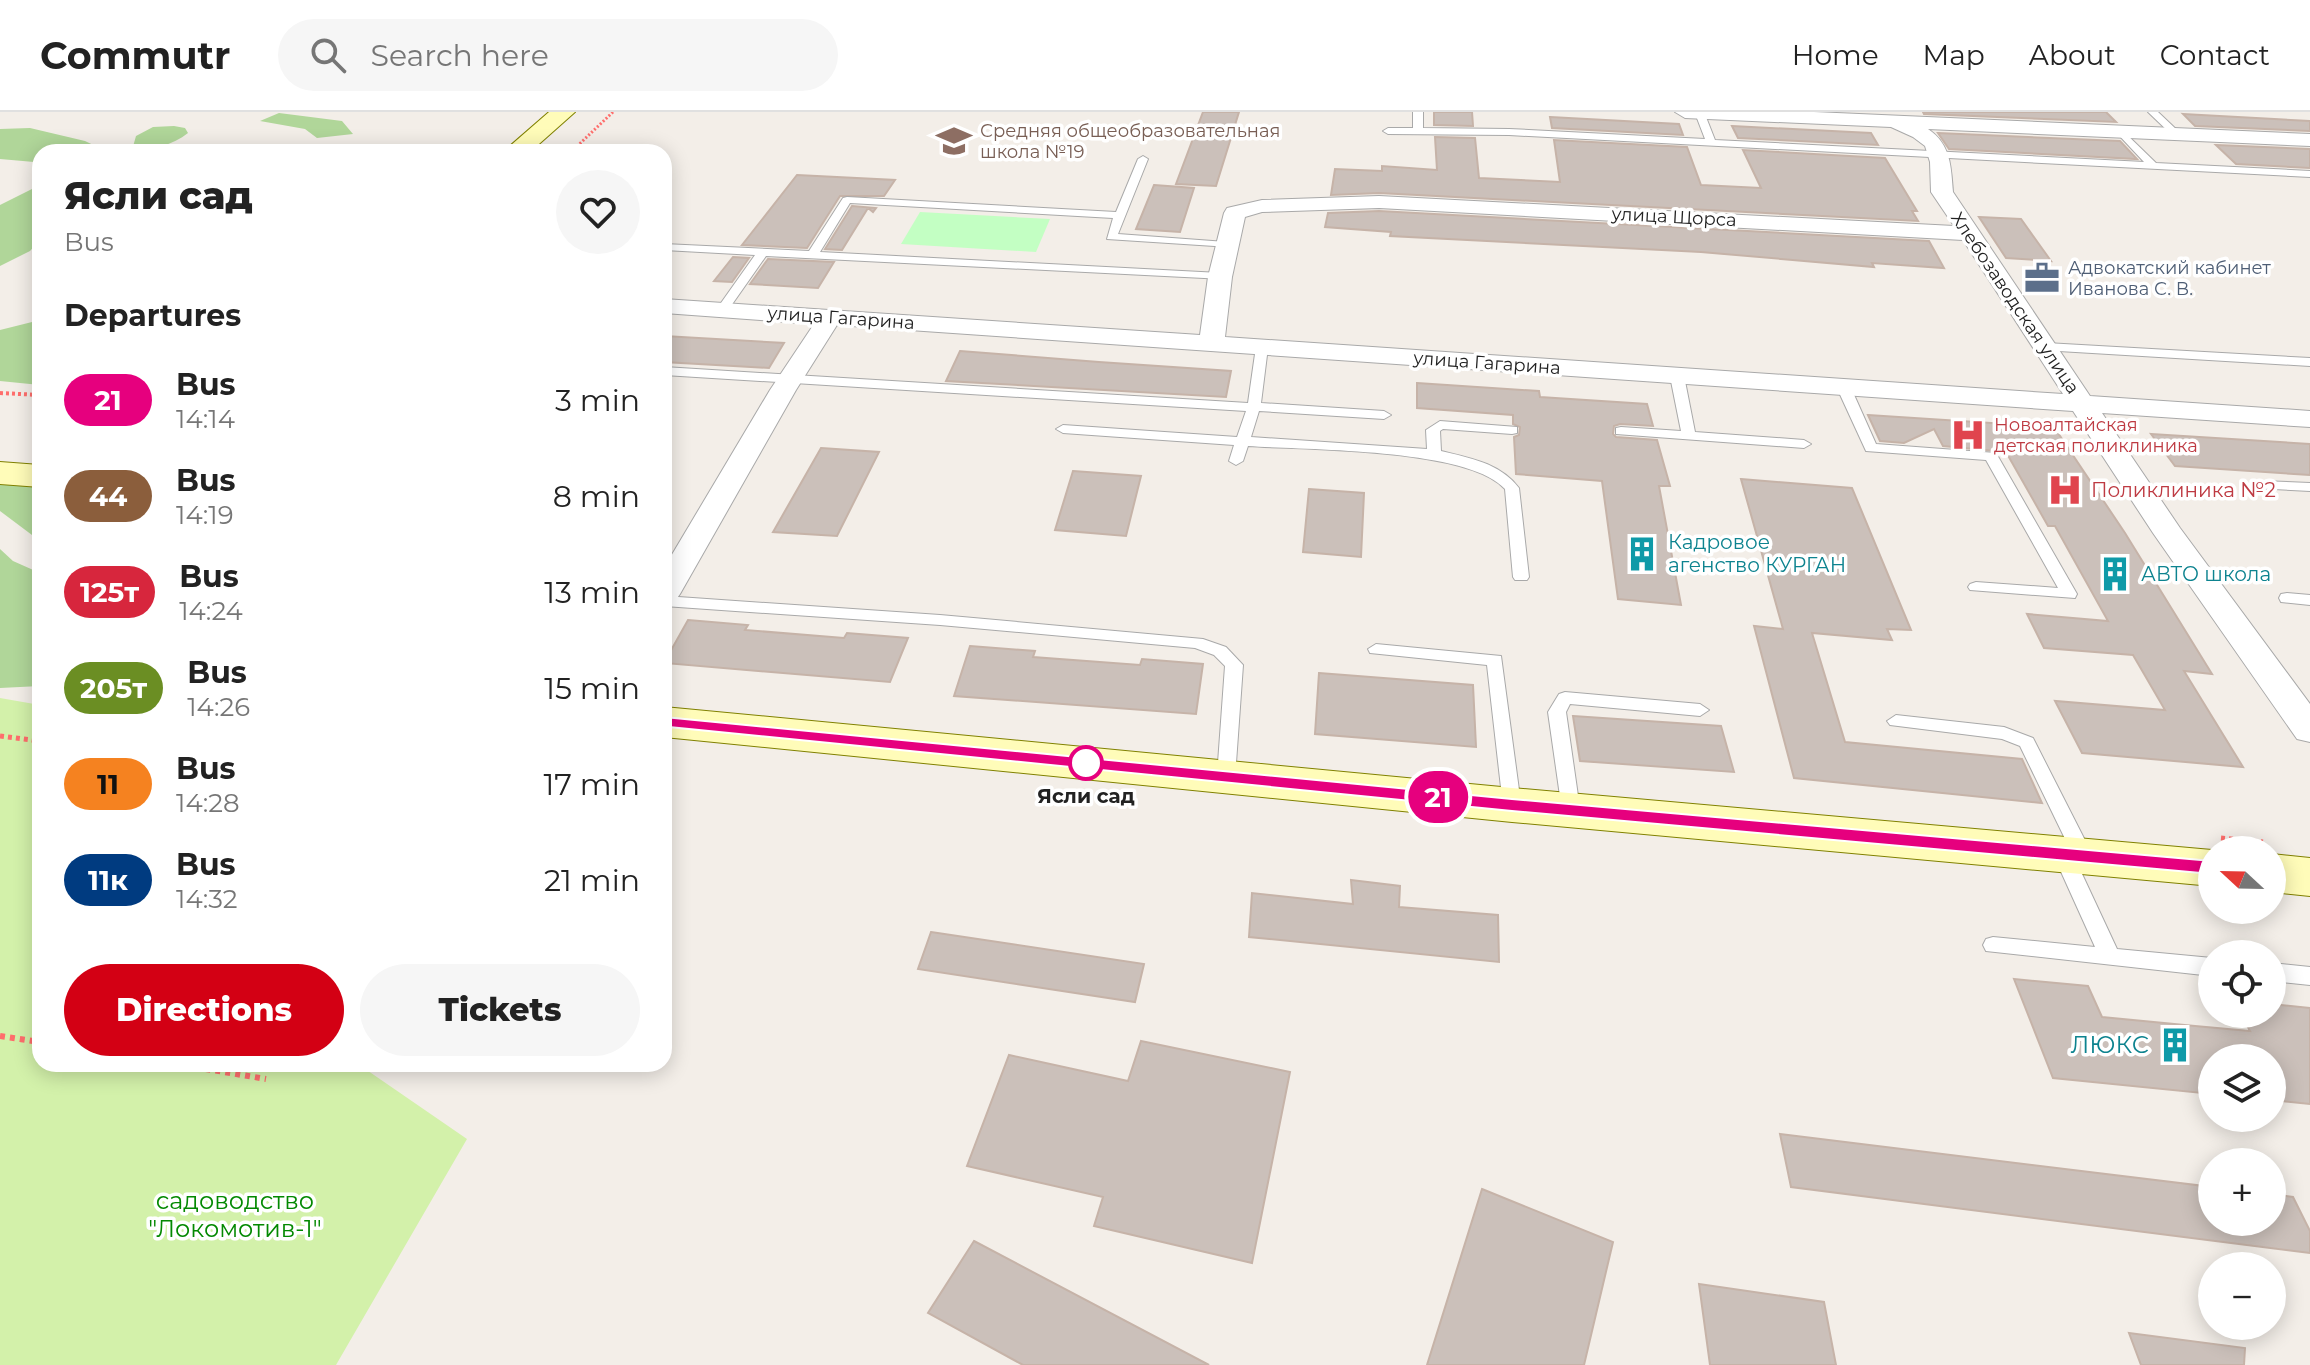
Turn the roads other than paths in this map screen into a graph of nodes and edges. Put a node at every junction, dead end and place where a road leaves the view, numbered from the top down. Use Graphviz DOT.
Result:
graph roads {
  1 [pos="563,112"];
  2 [pos="1418,112"];
  3 [pos="1685,112"];
  4 [pos="2153,112"];
  5 [pos="1700,113"];
  6 [pos="1890,116"];
  7 [pos="1388,131"];
  8 [pos="1418,131"];
  9 [pos="2120,131"];
  10 [pos="2175,133"];
  11 [pos="2310,140"];
  12 [pos="1711,142"];
  13 [pos="525,144"];
  14 [pos="1940,154"];
  15 [pos="1143,159"];
  16 [pos="2152,165"];
  17 [pos="2310,174"];
  18 [pos="1120,215"];
  19 [pos="1969,234"];
  20 [pos="1226,245"];
  21 [pos="672,247"];
  22 [pos="762,253"];
  23 [pos="814,253"];
  24 [pos="1220,277"];
  25 [pos="672,307"];
  26 [pos="722,310"];
  27 [pos="830,317"];
  28 [pos="1211,344"];
  29 [pos="1262,347"];
  30 [pos="2046,347"];
  31 [pos="2310,362"];
  32 [pos="672,372"];
  33 [pos="1677,376"];
  34 [pos="787,379"];
  35 [pos="1844,388"];
  36 [pos="2082,404"];
  37 [pos="1254,406"];
  38 [pos="1384,415"];
  39 [pos="2310,419"];
  40 [pos="1063,429"];
  41 [pos="1512,430"];
  42 [pos="1621,431"];
  43 [pos="1689,436"];
  44 [pos="1242,441"];
  45 [pos="1804,444"];
  46 [pos="1434,454"];
  47 [pos="1236,461"];
  48 [pos="0,473"];
  49 [pos="32,475"];
  50 [pos="2260,485"];
  51 [pos="2310,487"];
  52 [pos="1521,577"];
  53 [pos="672,581"];
  54 [pos="1976,587"];
  55 [pos="2287,598"];
  56 [pos="2310,600"];
  57 [pos="672,602"];
  58 [pos="1376,649"];
  59 [pos="1700,710"];
  60 [pos="1896,721"];
  61 [pos="672,723"];
  62 [pos="2307,723"];
  63 [pos="1226,777"];
  64 [pos="1512,805"];
  65 [pos="1571,810"];
  66 [pos="2073,855"];
  67 [pos="2198,867"];
  68 [pos="2286,874"];
  69 [pos="2310,877"];
  70 [pos="1993,945"];
  71 [pos="2110,957"];
  72 [pos="2198,966"];
  73 [pos="2286,973"];
  74 [pos="2310,976"];
  1 -- 13 [label="street"];
  2 -- 8 [label="lane"];
  3 -- 5 [label="street"];
  4 -- 10 [label="lane"];
  5 -- 6 [label="street"];
  5 -- 12 [label="lane"];
  6 -- 9 [label="street"];
  6 -- 14 [label="street"];
  7 -- 8 [label="lane"];
  8 -- 12 [label="lane"];
  9 -- 10 [label="street"];
  9 -- 16 [label="lane"];
  10 -- 11 [label="street"];
  12 -- 14 [label="lane"];
  14 -- 16 [label="lane"];
  14 -- 19 [label="street, Хлебозаводская улица"];
  15 -- 18 [label="lane"];
  16 -- 17 [label="lane"];
  18 -- 20 [label="lane"];
  18 -- 23 [label="lane"];
  19 -- 20 [label="street, улица Щорса"];
  19 -- 30 [label="street, Хлебозаводская улица"];
  20 -- 24 [label="street"];
  21 -- 22 [label="lane"];
  22 -- 23 [label="lane"];
  22 -- 26 [label="lane"];
  23 -- 24 [label="lane"];
  24 -- 28 [label="street"];
  25 -- 26 [label="street, улица Гагарина"];
  26 -- 27 [label="street, улица Гагарина"];
  27 -- 28 [label="street, улица Гагарина"];
  27 -- 34 [label="street"];
  28 -- 29 [label="street, улица Гагарина"];
  29 -- 33 [label="street, улица Гагарина"];
  29 -- 37 [label="lane"];
  30 -- 31 [label="lane"];
  30 -- 36 [label="street, Хлебозаводская улица"];
  32 -- 34 [label="lane"];
  33 -- 35 [label="street, улица Гагарина"];
  33 -- 43 [label="lane"];
  34 -- 37 [label="lane"];
  34 -- 53 [label="street"];
  35 -- 36 [label="street, улица Гагарина"];
  35 -- 54 [label="lane"];
  36 -- 39 [label="street, улица Гагарина"];
  36 -- 62 [label="street, Хлебозаводская улица"];
  37 -- 38 [label="lane"];
  37 -- 44 [label="lane"];
  40 -- 44 [label="lane"];
  41 -- 46 [label="lane"];
  42 -- 43 [label="lane"];
  43 -- 45 [label="lane"];
  44 -- 46 [label="lane"];
  44 -- 47 [label="lane"];
  46 -- 52 [label="lane"];
  48 -- 49 [label="street"];
  50 -- 51 [label="lane"];
  55 -- 56 [label="lane"];
  57 -- 63 [label="lane"];
  58 -- 64 [label="lane"];
  59 -- 65 [label="lane"];
  60 -- 66 [label="lane"];
  61 -- 63 [label="street"];
  63 -- 64 [label="street"];
  64 -- 65 [label="street"];
  65 -- 66 [label="street"];
  66 -- 67 [label="street"];
  66 -- 71 [label="lane"];
  68 -- 69 [label="street"];
  70 -- 71 [label="lane"];
  71 -- 72 [label="lane"];
  73 -- 74 [label="lane"];
}
